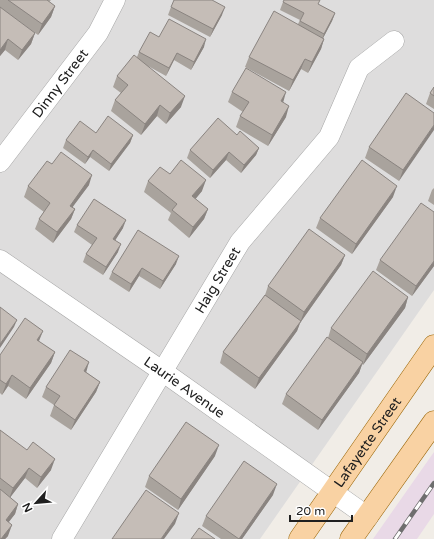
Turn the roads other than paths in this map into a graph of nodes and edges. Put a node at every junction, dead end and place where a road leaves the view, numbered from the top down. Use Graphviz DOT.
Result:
graph roads {
  1 [pos="115,0"];
  2 [pos="394,40"];
  3 [pos="0,162"];
  4 [pos="0,260"];
  5 [pos="434,346"];
  6 [pos="162,371"];
  7 [pos="434,422"];
  8 [pos="334,491"];
  9 [pos="368,517"];
  10 [pos="62,539"];
  11 [pos="300,539"];
  12 [pos="351,539"];
  1 -- 3 [label="street, Dinny Street"];
  2 -- 6 [label="street, Haig Street"];
  4 -- 6 [label="street, Laurie Avenue"];
  5 -- 8 [label="main road, Lafayette Street"];
  6 -- 8 [label="street, Laurie Avenue"];
  6 -- 10 [label="street, Haig Street"];
  7 -- 9 [label="main road"];
  8 -- 9 [label="street, Laurie Avenue"];
  8 -- 11 [label="main road, Lafayette Street"];
  9 -- 12 [label="main road"];
}
